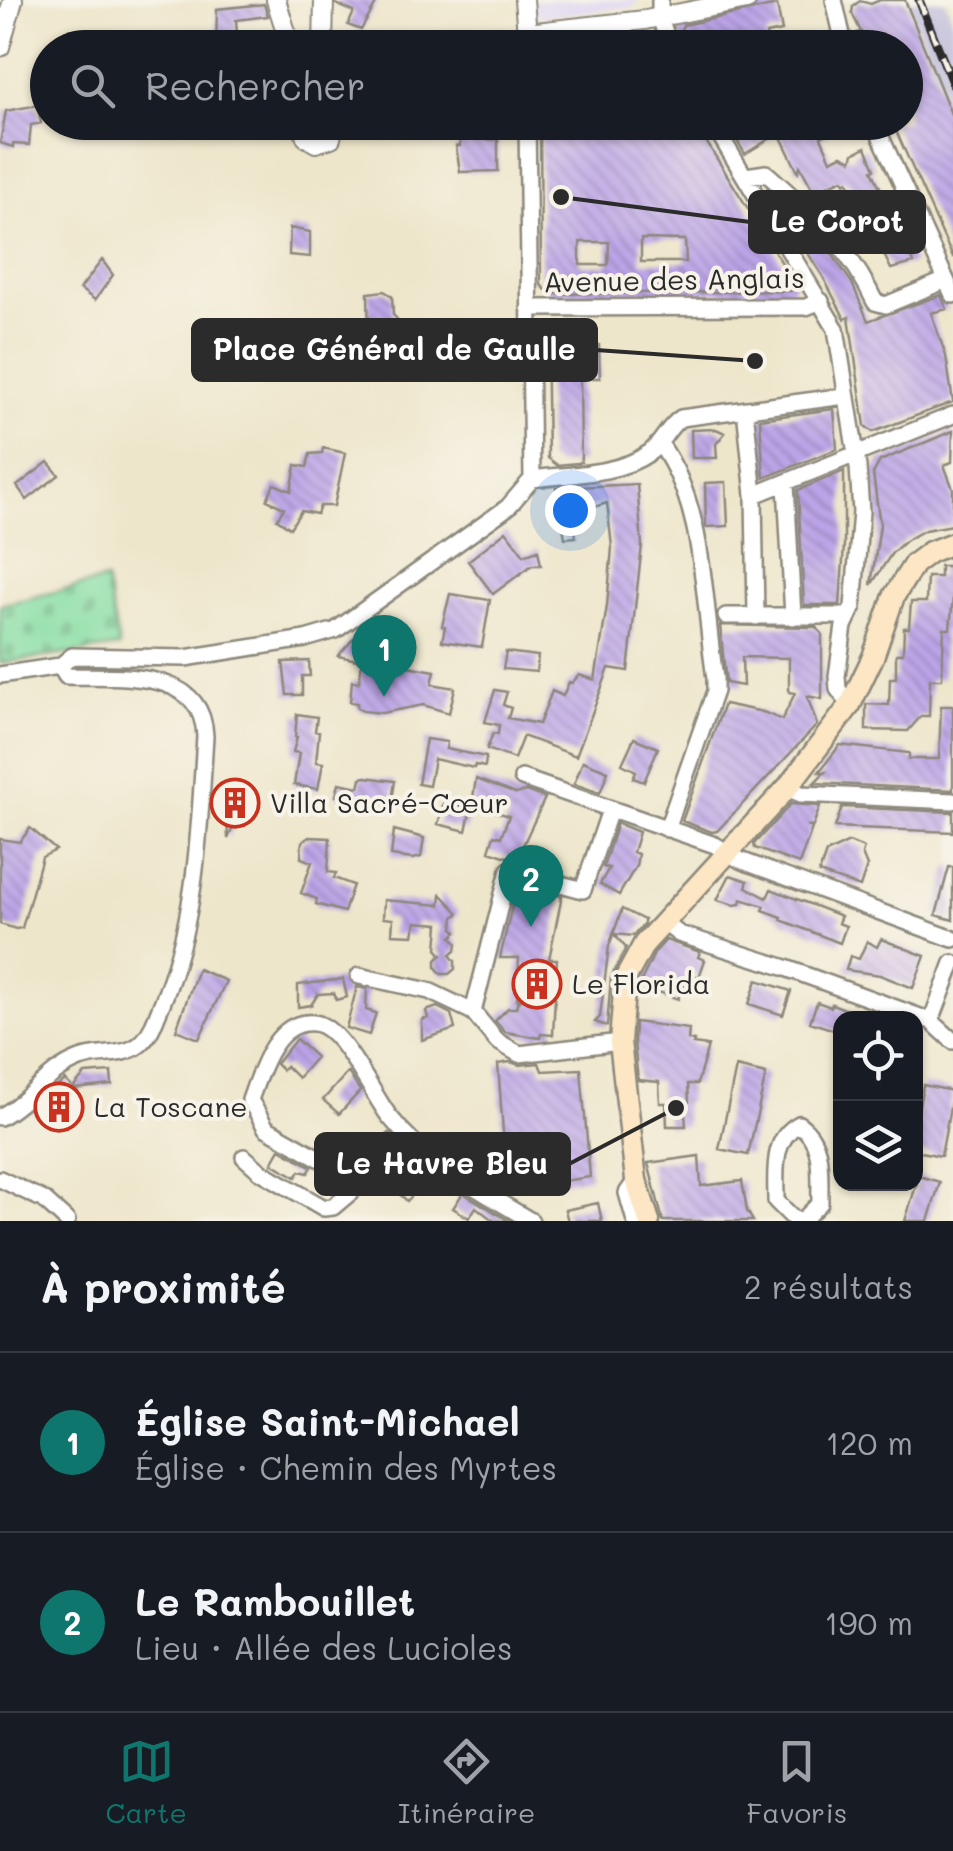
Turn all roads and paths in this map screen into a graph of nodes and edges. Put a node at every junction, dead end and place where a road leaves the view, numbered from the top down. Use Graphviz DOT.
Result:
graph roads {
  1 [pos="13,0"];
  2 [pos="276,0"];
  3 [pos="324,0"];
  4 [pos="524,0"];
  5 [pos="747,0"];
  6 [pos="834,0"];
  7 [pos="660,9"];
  8 [pos="285,30"];
  9 [pos="323,30"];
  10 [pos="526,30"];
  11 [pos="570,30"];
  12 [pos="841,30"];
  13 [pos="0,47"];
  14 [pos="527,140"];
  15 [pos="723,140"];
  16 [pos="882,140"];
  17 [pos="746,176"];
  18 [pos="950,288"];
  19 [pos="821,301"];
  20 [pos="528,308"];
  21 [pos="846,396"];
  22 [pos="745,409"];
  23 [pos="953,415"];
  24 [pos="660,444"];
  25 [pos="855,455"];
  26 [pos="532,479"];
  27 [pos="786,484"];
  28 [pos="754,496"];
  29 [pos="953,543"];
  30 [pos="726,616"];
  31 [pos="848,616"];
  32 [pos="756,617"];
  33 [pos="792,617"];
  34 [pos="60,666"];
  35 [pos="0,674"];
  36 [pos="850,705"];
  37 [pos="522,778"];
  38 [pos="787,788"];
  39 [pos="953,801"];
  40 [pos="610,810"];
  41 [pos="667,829"];
  42 [pos="728,852"];
  43 [pos="663,922"];
  44 [pos="953,939"];
  45 [pos="953,963"];
  46 [pos="360,976"];
  47 [pos="473,1012"];
  48 [pos="931,1021"];
  49 [pos="953,1040"];
  50 [pos="620,1042"];
  51 [pos="0,1117"];
  52 [pos="244,1157"];
  53 [pos="0,1179"];
  54 [pos="636,1180"];
  55 [pos="66,1221"];
  56 [pos="531,1221"];
  57 [pos="634,1221"];
  58 [pos="649,1221"];
  59 [pos="799,1221"];
  1 -- 13 [label="street"];
  2 -- 8 [label="street"];
  3 -- 9 [label="street"];
  4 -- 10 [label="street"];
  5 -- 7 [label="street"];
  6 -- 12 [label="street"];
  7 -- 11 [label="street"];
  14 -- 20 [label="street"];
  15 -- 17 [label="street"];
  16 -- 18 [label="street"];
  17 -- 18 [label="street"];
  17 -- 19 [label="street"];
  19 -- 20 [label="street, Avenue des Anglais"];
  19 -- 21 [label="street"];
  20 -- 26 [label="street"];
  21 -- 22 [label="street"];
  21 -- 25 [label="street"];
  22 -- 24 [label="street"];
  22 -- 28 [label="street"];
  23 -- 25 [label="street"];
  24 -- 26 [label="street"];
  24 -- 41 [label="street"];
  25 -- 27 [label="street"];
  25 -- 31 [label="street"];
  26 -- 34 [label="street"];
  27 -- 28 [label="street"];
  27 -- 33 [label="street"];
  28 -- 32 [label="street"];
  29 -- 36 [label="main road"];
  30 -- 32 [label="street"];
  31 -- 33 [label="street"];
  31 -- 36 [label="street"];
  32 -- 33 [label="street"];
  34 -- 35 [label="street"];
  34 -- 51 [label="street"];
  36 -- 38 [label="main road"];
  37 -- 40 [label="street"];
  38 -- 39 [label="street"];
  38 -- 42 [label="main road"];
  40 -- 41 [label="street"];
  40 -- 47 [label="street"];
  41 -- 42 [label="street"];
  42 -- 43 [label="main road"];
  42 -- 44 [label="street"];
  43 -- 48 [label="street"];
  43 -- 50 [label="main road"];
  45 -- 48 [label="street"];
  46 -- 47 [label="street"];
  47 -- 50 [label="street"];
  48 -- 49 [label="street"];
  50 -- 54 [label="main road"];
  52 -- 56 [label="street"];
  53 -- 55 [label="street"];
  54 -- 57 [label="street"];
  54 -- 58 [label="main road"];
  59 -- 59 [label="street"];
}
